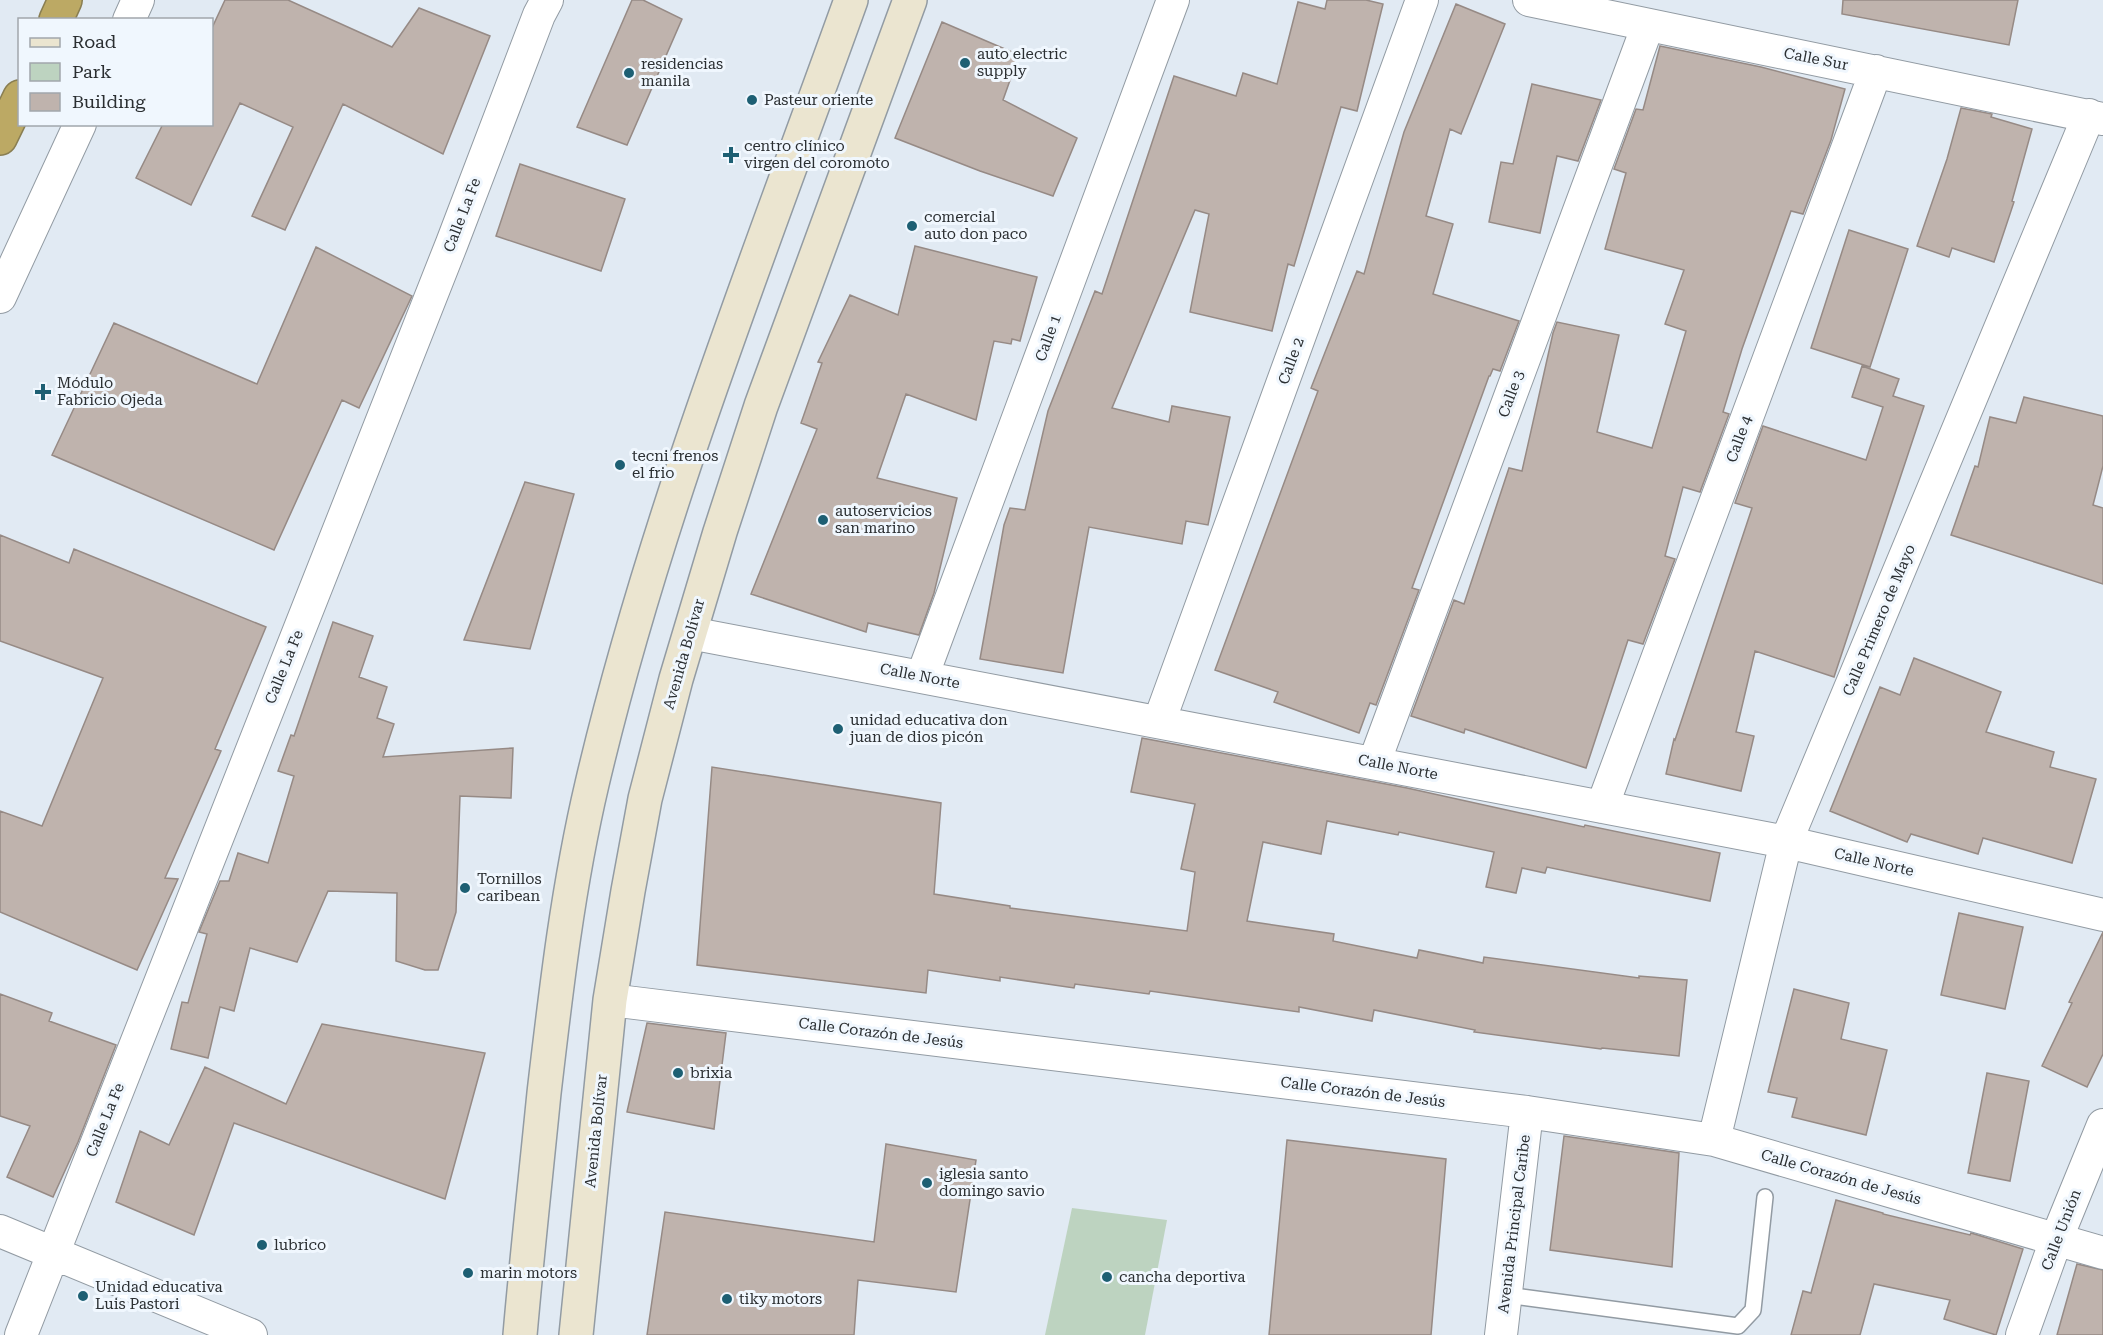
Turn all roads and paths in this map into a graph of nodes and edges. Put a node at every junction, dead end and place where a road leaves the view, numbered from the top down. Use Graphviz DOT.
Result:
graph roads {
  1 [pos="65,0"];
  2 [pos="138,0"];
  3 [pos="547,0"];
  4 [pos="851,0"];
  5 [pos="909,0"];
  6 [pos="1173,0"];
  7 [pos="1422,0"];
  8 [pos="1529,0"];
  9 [pos="57,18"];
  10 [pos="130,18"];
  11 [pos="1648,25"];
  12 [pos="1876,70"];
  13 [pos="18,100"];
  14 [pos="2096,117"];
  15 [pos="79,126"];
  16 [pos="0,138"];
  17 [pos="0,297"];
  18 [pos="690,633"];
  19 [pos="922,677"];
  20 [pos="1159,722"];
  21 [pos="1374,763"];
  22 [pos="1602,807"];
  23 [pos="1786,842"];
  24 [pos="2103,915"];
  25 [pos="610,1000"];
  26 [pos="1527,1113"];
  27 [pos="2103,1125"];
  28 [pos="1714,1140"];
  29 [pos="1765,1197"];
  30 [pos="0,1231"];
  31 [pos="2056,1240"];
  32 [pos="2103,1253"];
  33 [pos="52,1254"];
  34 [pos="1506,1295"];
  35 [pos="21,1335"];
  36 [pos="251,1335"];
  37 [pos="520,1335"];
  38 [pos="576,1335"];
  39 [pos="1501,1335"];
  40 [pos="2022,1335"];
  1 -- 9 [label="highway"];
  2 -- 10 [label="street"];
  3 -- 33 [label="street, Calle La Fe"];
  4 -- 37 [label="street"];
  5 -- 18 [label="street, Avenida Bolívar"];
  6 -- 19 [label="street, Calle 1"];
  7 -- 20 [label="street, Calle 2"];
  8 -- 11 [label="street, Calle Sur"];
  11 -- 12 [label="street, Calle Sur"];
  11 -- 21 [label="street, Calle 3"];
  12 -- 14 [label="street, Calle Sur"];
  12 -- 22 [label="street, Calle 4"];
  13 -- 16 [label="highway"];
  14 -- 23 [label="street, Calle Primero de Mayo"];
  15 -- 17 [label="street"];
  18 -- 19 [label="street, Calle Norte"];
  18 -- 25 [label="street, Avenida Bolívar"];
  19 -- 20 [label="street, Calle Norte"];
  20 -- 21 [label="street, Calle Norte"];
  21 -- 22 [label="street, Calle Norte"];
  22 -- 23 [label="street, Calle Norte"];
  23 -- 24 [label="street, Calle Norte"];
  23 -- 28 [label="street, Calle Primero de Mayo"];
  25 -- 26 [label="street, Calle Corazón de Jesús"];
  25 -- 38 [label="street, Avenida Bolívar"];
  26 -- 28 [label="street, Calle Corazón de Jesús"];
  26 -- 34 [label="street, Avenida Principal Caribe"];
  27 -- 31 [label="street, Calle Unión"];
  28 -- 31 [label="street, Calle Corazón de Jesús"];
  29 -- 34 [label="lane"];
  30 -- 33 [label="street"];
  31 -- 32 [label="street, Calle Corazón de Jesús"];
  31 -- 40 [label="street, Calle Unión"];
  33 -- 35 [label="street, Calle La Fe"];
  33 -- 36 [label="street"];
  34 -- 39 [label="street, Avenida Principal Caribe"];
}
